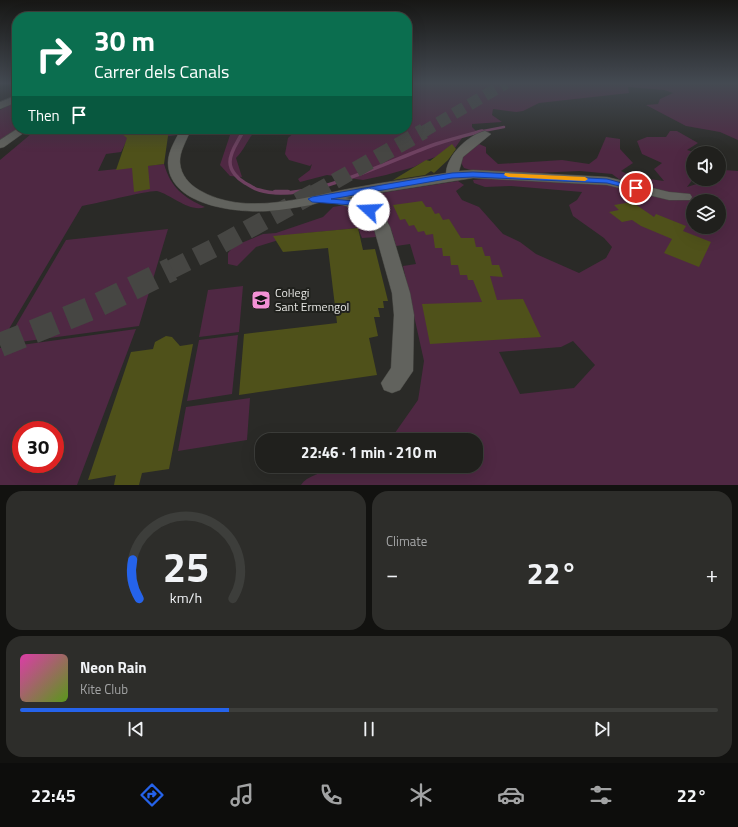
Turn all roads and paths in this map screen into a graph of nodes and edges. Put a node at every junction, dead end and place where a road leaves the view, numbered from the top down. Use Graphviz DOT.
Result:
graph roads {
  1 [pos="16,134"];
  2 [pos="184,134"];
  3 [pos="485,134"];
  4 [pos="0,145"];
  5 [pos="452,176"];
  6 [pos="685,197"];
  7 [pos="312,199"];
  8 [pos="392,383"];
  1 -- 4 [label="street"];
  2 -- 7 [label="street"];
  3 -- 5 [label="street"];
  5 -- 6 [label="street"];
  5 -- 7 [label="street"];
  7 -- 8 [label="street"];
}
